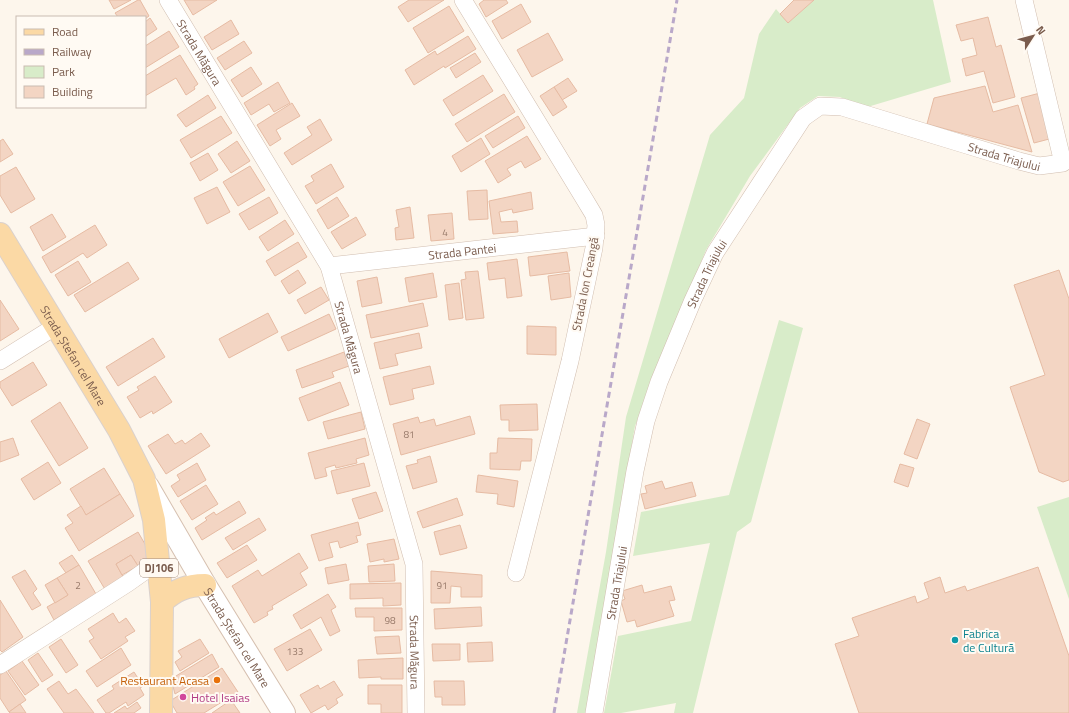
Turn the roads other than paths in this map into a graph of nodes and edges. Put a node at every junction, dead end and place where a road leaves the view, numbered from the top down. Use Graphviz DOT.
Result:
graph roads {
  1 [pos="168,0"];
  2 [pos="463,0"];
  3 [pos="1024,0"];
  4 [pos="0,234"];
  5 [pos="596,236"];
  6 [pos="329,266"];
  7 [pos="56,326"];
  8 [pos="0,361"];
  9 [pos="144,479"];
  10 [pos="159,561"];
  11 [pos="516,573"];
  12 [pos="205,585"];
  13 [pos="162,602"];
  14 [pos="0,665"];
  15 [pos="160,713"];
  16 [pos="284,713"];
  17 [pos="416,713"];
  18 [pos="594,713"];
  1 -- 6 [label="street, Strada Măgura"];
  2 -- 5 [label="street, Strada Ion Creangă"];
  3 -- 18 [label="street, Strada Triajului"];
  4 -- 7 [label="main road, Strada Ștefan cel Mare / DJ106"];
  5 -- 6 [label="street, Strada Pantei"];
  5 -- 11 [label="street, Strada Ion Creangă"];
  6 -- 17 [label="street, Strada Măgura"];
  7 -- 8 [label="street"];
  7 -- 9 [label="main road, Strada Ștefan cel Mare / DJ106"];
  9 -- 10 [label="main road, Strada Ștefan cel Mare / DJ106"];
  9 -- 12 [label="street, Strada Ștefan cel Mare"];
  10 -- 13 [label="main road, Strada Ștefan cel Mare / DJ106"];
  10 -- 14 [label="street"];
  12 -- 13 [label="main road"];
  12 -- 16 [label="street, Strada Ștefan cel Mare"];
  13 -- 15 [label="main road, Strada Ștefan cel Mare / DJ106"];
}
